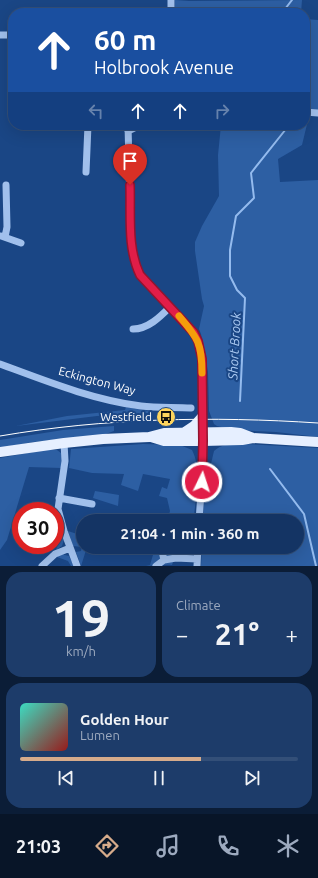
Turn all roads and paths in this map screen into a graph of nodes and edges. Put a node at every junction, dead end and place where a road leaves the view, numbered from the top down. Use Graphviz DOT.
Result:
graph roads {
  1 [pos="88,130"];
  2 [pos="128,130"];
  3 [pos="86,172"];
  4 [pos="6,185"];
  5 [pos="2,236"];
  6 [pos="21,243"];
  7 [pos="170,307"];
  8 [pos="133,329"];
  9 [pos="0,364"];
  10 [pos="190,408"];
  11 [pos="204,429"];
  12 [pos="185,432"];
  13 [pos="149,437"];
  14 [pos="253,438"];
  15 [pos="318,442"];
  16 [pos="64,443"];
  17 [pos="0,452"];
  18 [pos="59,498"];
  19 [pos="92,504"];
  20 [pos="199,514"];
  21 [pos="70,548"];
  22 [pos="163,554"];
  23 [pos="164,560"];
  24 [pos="197,563"];
  25 [pos="42,566"];
  26 [pos="77,566"];
  27 [pos="156,566"];
  1 -- 3 [label="street"];
  2 -- 7 [label="street"];
  4 -- 5 [label="street"];
  5 -- 6 [label="street"];
  7 -- 8 [label="street"];
  7 -- 11 [label="street"];
  9 -- 10 [label="street, Eckington Way"];
  11 -- 12 [label="main road"];
  11 -- 12 [label="main road"];
  11 -- 13 [label="main road"];
  11 -- 14 [label="main road"];
  11 -- 14 [label="main road"];
  11 -- 20 [label="street"];
  12 -- 13 [label="main road"];
  13 -- 16 [label="main road"];
  14 -- 15 [label="main road"];
  16 -- 17 [label="main road"];
  16 -- 18 [label="street"];
  18 -- 19 [label="street"];
  18 -- 21 [label="street"];
  21 -- 25 [label="street"];
  21 -- 26 [label="street"];
  22 -- 23 [label="street"];
  23 -- 24 [label="street"];
  23 -- 27 [label="street"];
}
